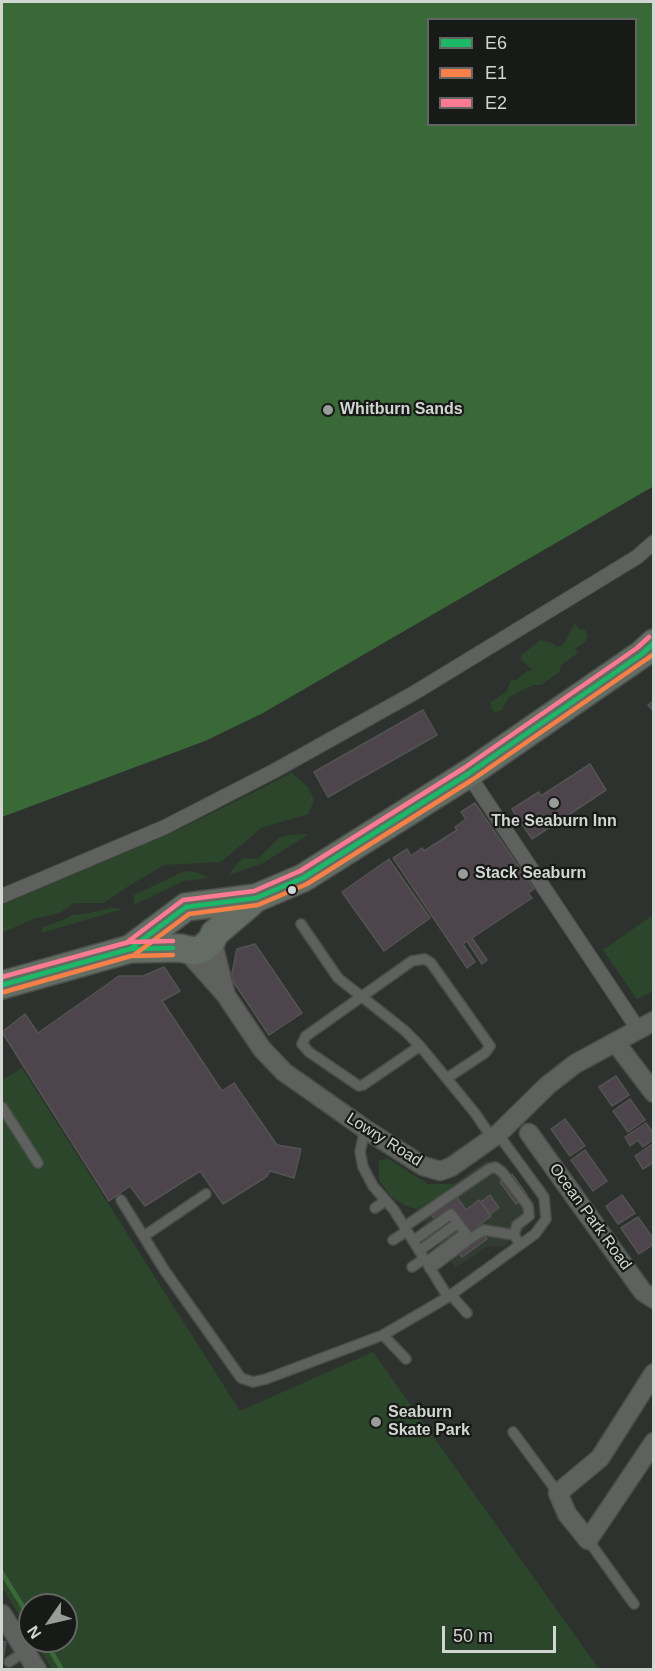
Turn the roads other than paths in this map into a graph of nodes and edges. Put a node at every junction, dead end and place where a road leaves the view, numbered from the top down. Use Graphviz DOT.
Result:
graph roads {
  1 [pos="654,542"];
  2 [pos="654,643"];
  3 [pos="468,774"];
  4 [pos="2,896"];
  5 [pos="256,898"];
  6 [pos="186,910"];
  7 [pos="301,924"];
  8 [pos="213,937"];
  9 [pos="130,949"];
  10 [pos="183,949"];
  11 [pos="2,985"];
  12 [pos="225,994"];
  13 [pos="362,997"];
  14 [pos="646,1025"];
  15 [pos="615,1042"];
  16 [pos="420,1046"];
  17 [pos="447,1078"];
  18 [pos="654,1093"];
  19 [pos="2,1107"];
  20 [pos="365,1129"];
  21 [pos="529,1133"];
  22 [pos="495,1136"];
  23 [pos="38,1163"];
  24 [pos="206,1194"];
  25 [pos="121,1200"];
  26 [pos="386,1201"];
  27 [pos="375,1208"];
  28 [pos="458,1223"];
  29 [pos="405,1229"];
  30 [pos="514,1235"];
  31 [pos="144,1236"];
  32 [pos="468,1236"];
  33 [pos="393,1240"];
  34 [pos="413,1241"];
  35 [pos="520,1244"];
  36 [pos="425,1260"];
  37 [pos="412,1267"];
  38 [pos="450,1296"];
  39 [pos="654,1299"];
  40 [pos="467,1313"];
  41 [pos="383,1335"];
  42 [pos="406,1359"];
  43 [pos="654,1373"];
  44 [pos="513,1432"];
  45 [pos="654,1442"];
  46 [pos="558,1493"];
  47 [pos="588,1540"];
  48 [pos="634,1604"];
  49 [pos="2,1614"];
  50 [pos="18,1639"];
  51 [pos="23,1653"];
  52 [pos="27,1653"];
  53 [pos="9,1662"];
  54 [pos="37,1670"];
  1 -- 4 [label="street"];
  2 -- 3 [label="main road"];
  3 -- 5 [label="main road"];
  3 -- 14 [label="street"];
  5 -- 6 [label="main road"];
  5 -- 8 [label="main road"];
  6 -- 8 [label="main road"];
  6 -- 9 [label="main road"];
  6 -- 10 [label="main road"];
  7 -- 13 [label="lane"];
  8 -- 10 [label="main road"];
  8 -- 12 [label="street, Lowry Road"];
  9 -- 10 [label="main road"];
  9 -- 11 [label="main road"];
  10 -- 12 [label="street, Lowry Road"];
  12 -- 20 [label="street, Lowry Road"];
  13 -- 16 [label="lane"];
  13 -- 16 [label="lane"];
  13 -- 17 [label="lane"];
  14 -- 15 [label="street, Lowry Road"];
  15 -- 18 [label="street"];
  15 -- 22 [label="street, Lowry Road"];
  16 -- 17 [label="lane"];
  17 -- 22 [label="lane"];
  19 -- 23 [label="lane"];
  20 -- 22 [label="street, Lowry Road"];
  20 -- 26 [label="lane"];
  21 -- 39 [label="street, Ocean Park Road"];
  22 -- 35 [label="lane"];
  24 -- 31 [label="lane"];
  25 -- 31 [label="lane"];
  26 -- 27 [label="lane"];
  26 -- 29 [label="lane"];
  28 -- 32 [label="lane"];
  28 -- 34 [label="lane"];
  28 -- 36 [label="lane"];
  29 -- 30 [label="lane"];
  29 -- 33 [label="lane"];
  29 -- 34 [label="lane"];
  30 -- 32 [label="lane"];
  30 -- 35 [label="lane"];
  31 -- 41 [label="lane"];
  32 -- 36 [label="lane"];
  34 -- 36 [label="lane"];
  35 -- 38 [label="lane"];
  36 -- 37 [label="lane"];
  36 -- 38 [label="lane"];
  38 -- 40 [label="lane"];
  38 -- 41 [label="lane"];
  41 -- 42 [label="lane"];
  43 -- 46 [label="street"];
  44 -- 46 [label="lane"];
  45 -- 47 [label="street"];
  46 -- 47 [label="street"];
  47 -- 48 [label="lane"];
  49 -- 50 [label="street"];
  51 -- 53 [label="lane"];
  52 -- 54 [label="street"];
}
